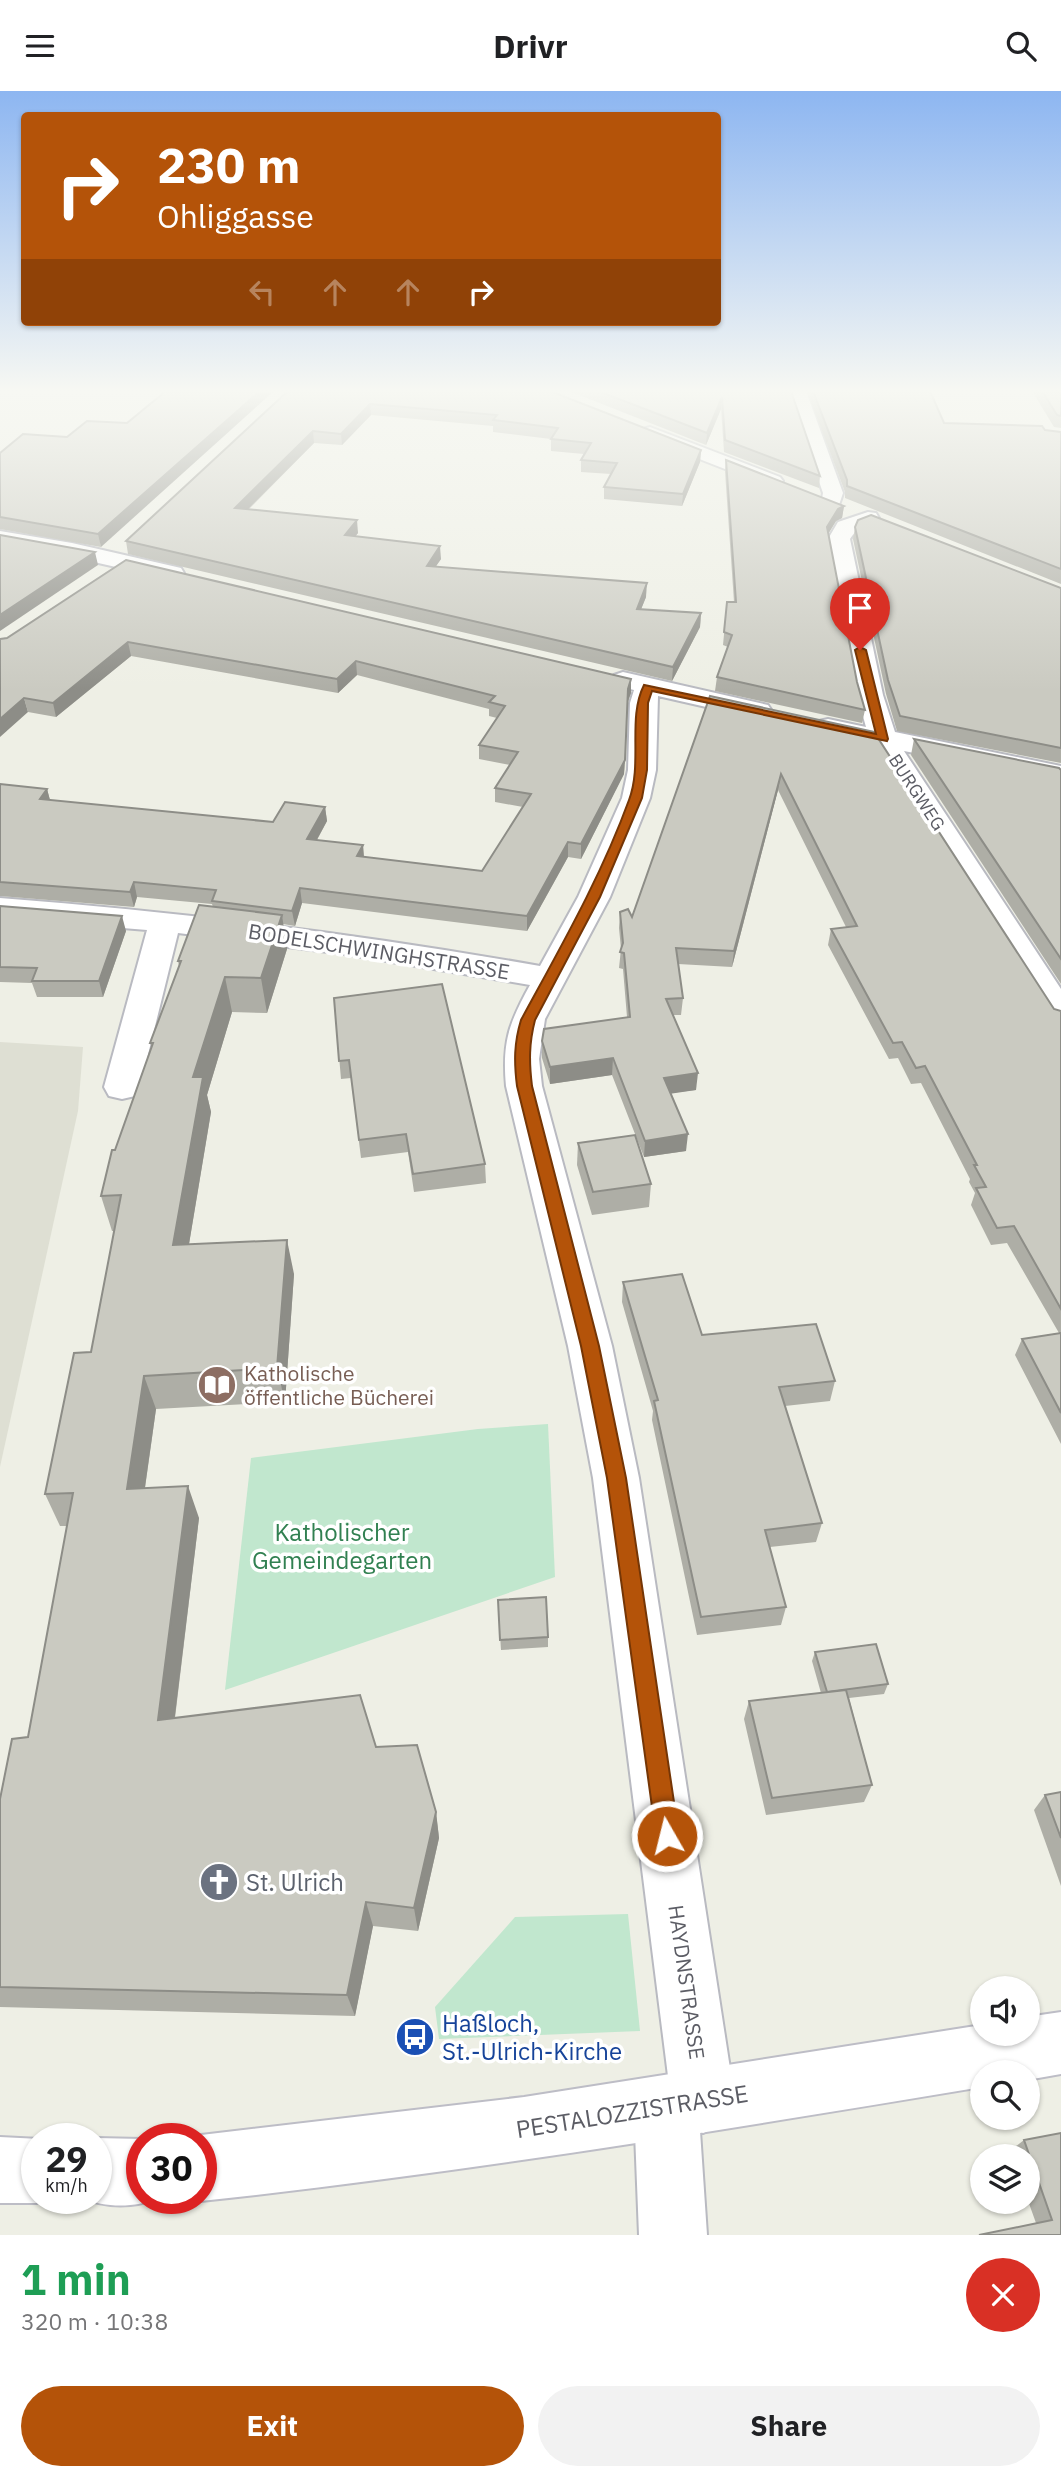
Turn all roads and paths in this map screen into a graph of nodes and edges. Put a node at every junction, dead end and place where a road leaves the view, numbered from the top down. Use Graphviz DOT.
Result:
graph roads {
  1 [pos="832,491"];
  2 [pos="0,538"];
  3 [pos="191,577"];
  4 [pos="598,674"];
  5 [pos="648,687"];
  6 [pos="779,716"];
  7 [pos="805,722"];
  8 [pos="883,739"];
  9 [pos="1061,774"];
  10 [pos="0,908"];
  11 [pos="165,922"];
  12 [pos="549,978"];
  13 [pos="1061,1015"];
  14 [pos="122,1087"];
  15 [pos="1061,2043"];
  16 [pos="685,2104"];
  17 [pos="217,2166"];
  18 [pos="0,2170"];
  19 [pos="21,2170"];
  20 [pos="673,2235"];
  1 -- 8 [label="street, BURGWEG"];
  2 -- 3 [label="street"];
  4 -- 5 [label="street"];
  5 -- 6 [label="street"];
  5 -- 12 [label="street, HAYDNSTRASSE"];
  7 -- 8 [label="street"];
  8 -- 9 [label="street"];
  8 -- 13 [label="street, BURGWEG"];
  10 -- 11 [label="street, BODELSCHWINGHSTRASSE"];
  11 -- 12 [label="street, BODELSCHWINGHSTRASSE"];
  11 -- 14 [label="street"];
  12 -- 16 [label="street, HAYDNSTRASSE"];
  15 -- 16 [label="street, PESTALOZZISTRASSE"];
  16 -- 17 [label="street, PESTALOZZISTRASSE"];
  16 -- 20 [label="street, HAYDNSTRASSE"];
  18 -- 19 [label="street"];
}
